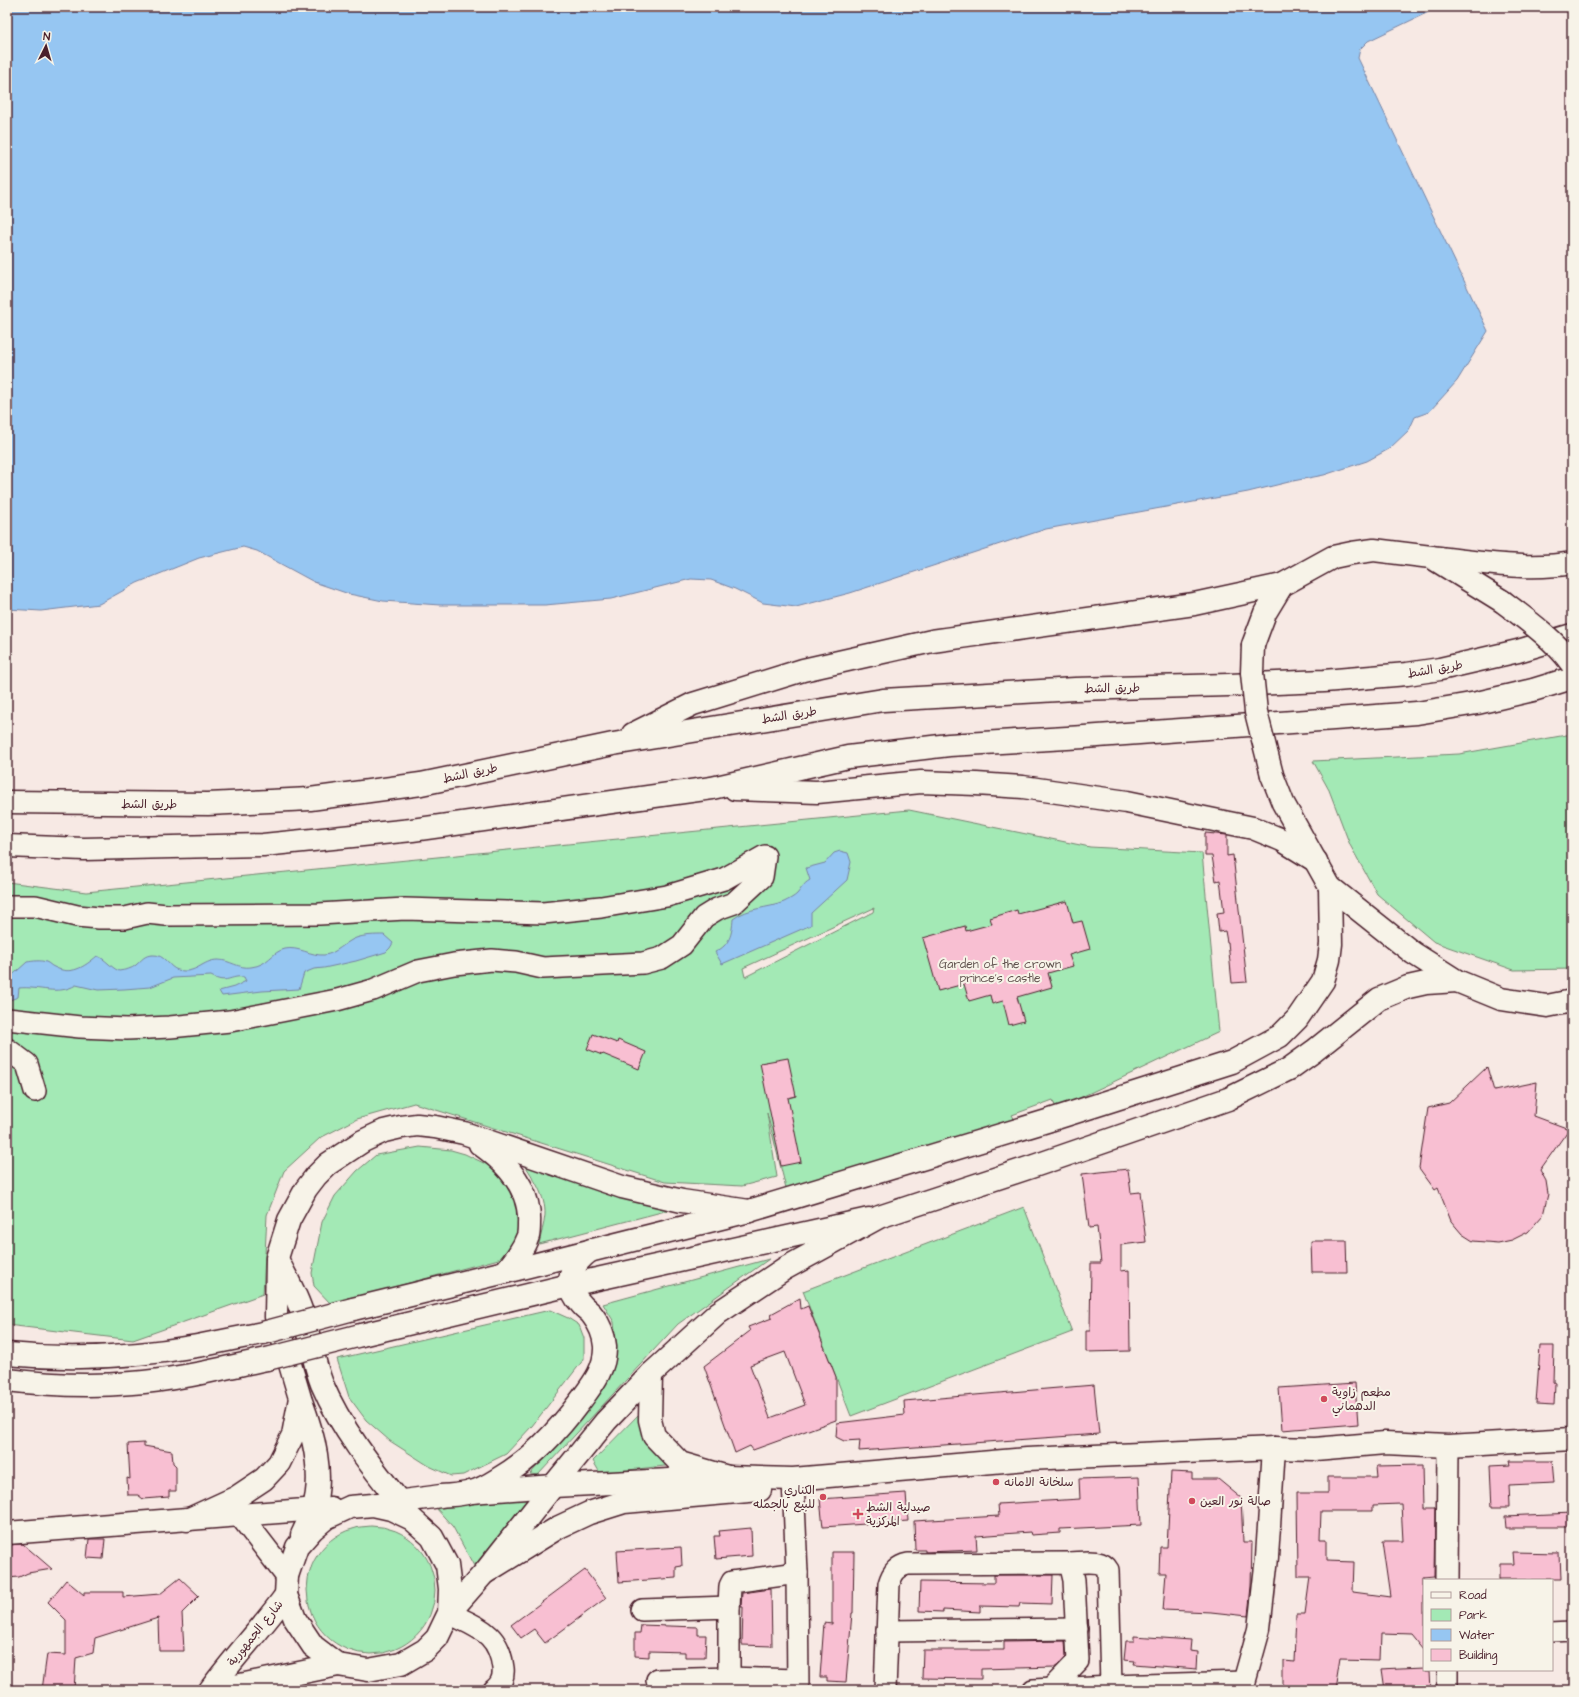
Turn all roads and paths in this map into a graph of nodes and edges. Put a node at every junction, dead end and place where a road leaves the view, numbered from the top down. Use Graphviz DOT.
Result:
graph roads {
  1 [pos="1431,557"];
  2 [pos="1572,563"];
  3 [pos="1282,585"];
  4 [pos="1572,635"];
  5 [pos="1572,664"];
  6 [pos="1572,678"];
  7 [pos="613,744"];
  8 [pos="712,788"];
  9 [pos="7,802"];
  10 [pos="7,846"];
  11 [pos="1316,861"];
  12 [pos="1330,887"];
  13 [pos="7,906"];
  14 [pos="1457,981"];
  15 [pos="1572,1001"];
  16 [pos="1547,1006"];
  17 [pos="1572,1010"];
  18 [pos="7,1019"];
  19 [pos="7,1049"];
  20 [pos="35,1091"];
  21 [pos="464,1134"];
  22 [pos="749,1211"];
  23 [pos="879,1217"];
  24 [pos="591,1250"];
  25 [pos="277,1258"];
  26 [pos="505,1272"];
  27 [pos="570,1285"];
  28 [pos="7,1354"];
  29 [pos="651,1374"];
  30 [pos="7,1380"];
  31 [pos="300,1398"];
  32 [pos="1572,1439"];
  33 [pos="1448,1446"];
  34 [pos="1274,1448"];
  35 [pos="728,1477"];
  36 [pos="793,1479"];
  37 [pos="553,1486"];
  38 [pos="471,1492"];
  39 [pos="399,1501"];
  40 [pos="373,1506"];
  41 [pos="350,1507"];
  42 [pos="314,1509"];
  43 [pos="240,1515"];
  44 [pos="187,1520"];
  45 [pos="417,1523"];
  46 [pos="7,1533"];
  47 [pos="297,1547"];
  48 [pos="1070,1563"];
  49 [pos="486,1572"];
  50 [pos="797,1573"];
  51 [pos="1447,1579"];
  52 [pos="286,1586"];
  53 [pos="729,1607"];
  54 [pos="642,1610"];
  55 [pos="449,1613"];
  56 [pos="1077,1629"];
  57 [pos="1572,1630"];
  58 [pos="887,1631"];
  59 [pos="1553,1631"];
  60 [pos="338,1665"];
  61 [pos="1447,1671"];
  62 [pos="729,1678"];
  63 [pos="657,1680"];
  64 [pos="797,1685"];
  65 [pos="1111,1686"];
  66 [pos="1243,1686"];
  67 [pos="1157,1687"];
  68 [pos="210,1690"];
  69 [pos="216,1690"];
  70 [pos="494,1690"];
  71 [pos="885,1690"];
  72 [pos="1044,1690"];
  73 [pos="1447,1690"];
  1 -- 2 [label="main road"];
  1 -- 3 [label="main road"];
  1 -- 5 [label="main road, bridge"];
  3 -- 7 [label="main road"];
  3 -- 11 [label="main road, bridge"];
  4 -- 7 [label="main road, طريق الشط"];
  6 -- 8 [label="main road"];
  7 -- 9 [label="main road, طريق الشط"];
  8 -- 10 [label="main road"];
  8 -- 11 [label="main road"];
  11 -- 12 [label="main road"];
  12 -- 14 [label="main road"];
  12 -- 22 [label="main road"];
  13 -- 18 [label="street"];
  14 -- 16 [label="main road"];
  14 -- 23 [label="main road"];
  15 -- 16 [label="main road"];
  16 -- 17 [label="street"];
  19 -- 20 [label="street"];
  21 -- 22 [label="main road"];
  21 -- 25 [label="main road, شارع الجمهورية"];
  21 -- 26 [label="main road"];
  22 -- 24 [label="main road"];
  23 -- 27 [label="main road"];
  23 -- 29 [label="main road"];
  24 -- 26 [label="main road"];
  24 -- 27 [label="main road"];
  25 -- 31 [label="main road, شارع الجمهورية"];
  25 -- 39 [label="main road"];
  26 -- 28 [label="main road, bridge"];
  27 -- 30 [label="main road, bridge"];
  27 -- 38 [label="main road"];
  29 -- 35 [label="main road"];
  29 -- 37 [label="main road"];
  31 -- 42 [label="main road, شارع الجمهورية"];
  31 -- 44 [label="main road"];
  32 -- 33 [label="main road"];
  33 -- 34 [label="main road"];
  33 -- 51 [label="street"];
  34 -- 36 [label="main road"];
  34 -- 66 [label="main road"];
  35 -- 36 [label="main road"];
  35 -- 37 [label="main road"];
  36 -- 49 [label="main road"];
  36 -- 50 [label="street"];
  37 -- 38 [label="main road"];
  37 -- 49 [label="main road"];
  38 -- 39 [label="main road"];
  39 -- 40 [label="main road"];
  39 -- 45 [label="main road"];
  40 -- 41 [label="main road"];
  40 -- 45 [label="main road"];
  41 -- 42 [label="main road"];
  41 -- 47 [label="main road"];
  42 -- 43 [label="main road"];
  42 -- 47 [label="main road, شارع الجمهورية"];
  43 -- 44 [label="main road"];
  43 -- 52 [label="main road"];
  44 -- 46 [label="main road"];
  45 -- 55 [label="main road"];
  47 -- 52 [label="main road, شارع الجمهورية"];
  48 -- 56 [label="street"];
  48 -- 58 [label="street"];
  48 -- 65 [label="street"];
  49 -- 55 [label="main road"];
  50 -- 53 [label="street"];
  50 -- 64 [label="street"];
  52 -- 60 [label="main road"];
  52 -- 68 [label="main road, شارع الجمهورية"];
  53 -- 54 [label="street"];
  53 -- 62 [label="street"];
  55 -- 60 [label="main road"];
  55 -- 70 [label="street"];
  56 -- 58 [label="street"];
  56 -- 72 [label="street"];
  57 -- 59 [label="street"];
  58 -- 71 [label="street"];
  60 -- 69 [label="main road, شارع الجمهورية"];
  61 -- 73 [label="street"];
  62 -- 63 [label="street"];
  62 -- 64 [label="street"];
  65 -- 67 [label="street"];
  65 -- 72 [label="street"];
  66 -- 67 [label="street"];
}
